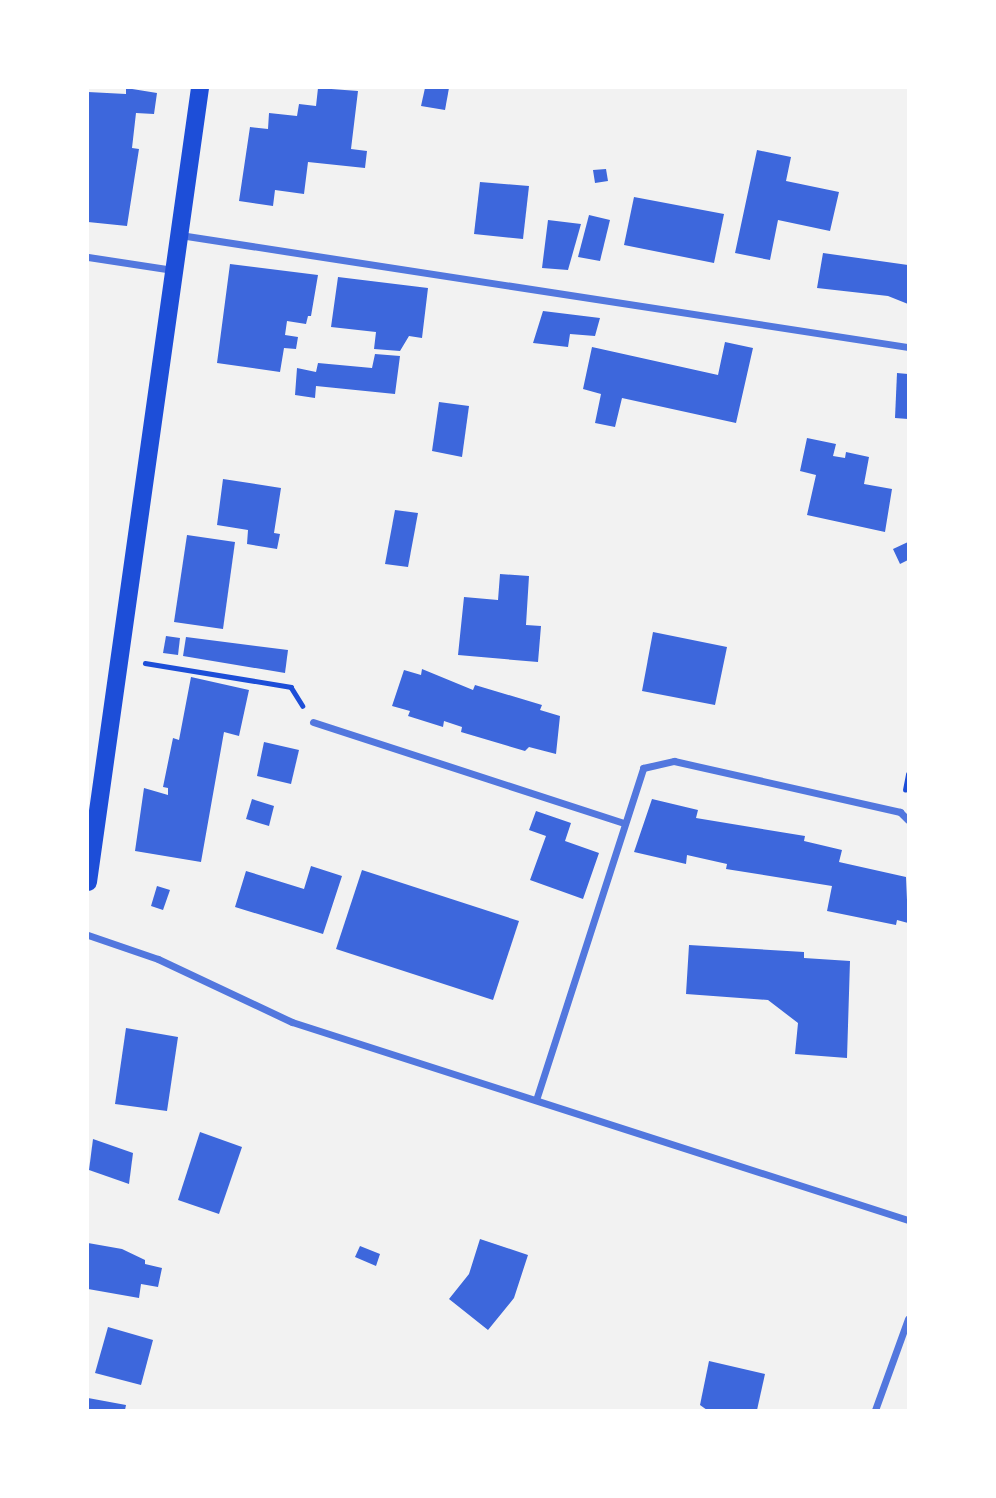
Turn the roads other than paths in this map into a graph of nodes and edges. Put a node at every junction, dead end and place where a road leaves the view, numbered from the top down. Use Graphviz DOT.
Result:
graph roads {
  1 [pos="200,88"];
  2 [pos="179,235"];
  3 [pos="88,257"];
  4 [pos="173,270"];
  5 [pos="908,347"];
  6 [pos="313,722"];
  7 [pos="908,820"];
  8 [pos="623,823"];
  9 [pos="88,883"];
  10 [pos="88,935"];
  11 [pos="536,1100"];
  12 [pos="908,1220"];
  13 [pos="908,1319"];
  14 [pos="874,1410"];
  1 -- 2 [label="main road"];
  2 -- 4 [label="main road"];
  2 -- 5 [label="street"];
  3 -- 4 [label="street"];
  4 -- 9 [label="main road"];
  6 -- 8 [label="street"];
  7 -- 8 [label="street"];
  8 -- 11 [label="street"];
  10 -- 11 [label="street"];
  11 -- 12 [label="street"];
  13 -- 14 [label="street"];
}
